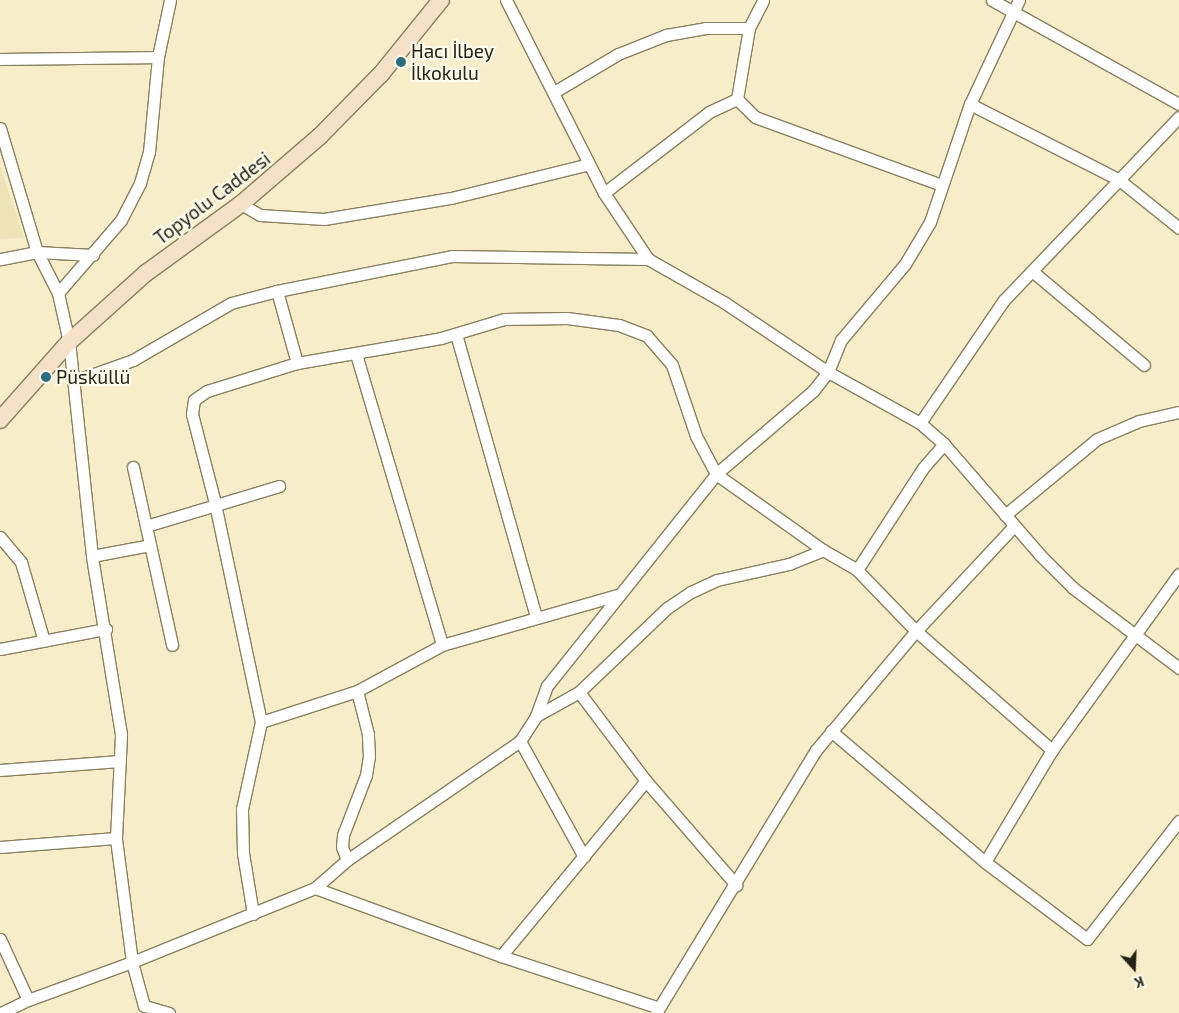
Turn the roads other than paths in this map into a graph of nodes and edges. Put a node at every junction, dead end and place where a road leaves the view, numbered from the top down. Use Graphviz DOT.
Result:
graph roads {
  1 [pos="170,0"];
  2 [pos="441,0"];
  3 [pos="506,0"];
  4 [pos="763,0"];
  5 [pos="992,0"];
  6 [pos="1019,0"];
  7 [pos="1013,11"];
  8 [pos="749,28"];
  9 [pos="158,57"];
  10 [pos="0,59"];
  11 [pos="554,92"];
  12 [pos="737,99"];
  13 [pos="970,104"];
  14 [pos="1179,104"];
  15 [pos="1179,117"];
  16 [pos="0,128"];
  17 [pos="588,164"];
  18 [pos="1118,179"];
  19 [pos="942,186"];
  20 [pos="604,193"];
  21 [pos="241,204"];
  22 [pos="1179,228"];
  23 [pos="37,252"];
  24 [pos="92,256"];
  25 [pos="0,258"];
  26 [pos="648,259"];
  27 [pos="1032,271"];
  28 [pos="277,291"];
  29 [pos="58,293"];
  30 [pos="456,334"];
  31 [pos="69,342"];
  32 [pos="356,354"];
  33 [pos="297,363"];
  34 [pos="1144,364"];
  35 [pos="828,372"];
  36 [pos="74,381"];
  37 [pos="1179,413"];
  38 [pos="0,420"];
  39 [pos="920,423"];
  40 [pos="944,444"];
  41 [pos="133,467"];
  42 [pos="716,474"];
  43 [pos="279,486"];
  44 [pos="215,505"];
  45 [pos="1005,515"];
  46 [pos="146,526"];
  47 [pos="1014,526"];
  48 [pos="0,537"];
  49 [pos="150,545"];
  50 [pos="823,550"];
  51 [pos="92,556"];
  52 [pos="857,570"];
  53 [pos="1179,574"];
  54 [pos="618,595"];
  55 [pos="536,616"];
  56 [pos="106,629"];
  57 [pos="916,631"];
  58 [pos="1134,637"];
  59 [pos="44,641"];
  60 [pos="172,645"];
  61 [pos="442,645"];
  62 [pos="0,649"];
  63 [pos="1179,668"];
  64 [pos="357,691"];
  65 [pos="579,692"];
  66 [pos="536,716"];
  67 [pos="260,722"];
  68 [pos="831,732"];
  69 [pos="520,741"];
  70 [pos="1052,750"];
  71 [pos="120,761"];
  72 [pos="0,770"];
  73 [pos="646,781"];
  74 [pos="1179,821"];
  75 [pos="116,838"];
  76 [pos="0,847"];
  77 [pos="584,857"];
  78 [pos="347,860"];
  79 [pos="985,862"];
  80 [pos="736,884"];
  81 [pos="314,888"];
  82 [pos="254,914"];
  83 [pos="0,939"];
  84 [pos="501,956"];
  85 [pos="132,962"];
  86 [pos="28,1000"];
  87 [pos="144,1010"];
  88 [pos="657,1011"];
  89 [pos="1,1013"];
  90 [pos="169,1013"];
  1 -- 9 [label="street"];
  2 -- 21 [label="street, Topyolu Caddesi"];
  3 -- 11 [label="street"];
  4 -- 8 [label="street"];
  5 -- 7 [label="street"];
  6 -- 7 [label="street"];
  7 -- 13 [label="street"];
  7 -- 14 [label="street"];
  8 -- 11 [label="street"];
  8 -- 12 [label="street"];
  9 -- 10 [label="street"];
  9 -- 24 [label="street"];
  11 -- 17 [label="street"];
  12 -- 19 [label="street"];
  12 -- 20 [label="street"];
  13 -- 18 [label="street"];
  13 -- 19 [label="street"];
  15 -- 18 [label="street"];
  16 -- 23 [label="street"];
  17 -- 20 [label="street"];
  17 -- 21 [label="street"];
  18 -- 22 [label="street"];
  18 -- 27 [label="street"];
  19 -- 35 [label="street"];
  20 -- 26 [label="street"];
  21 -- 31 [label="street, Topyolu Caddesi"];
  23 -- 24 [label="street"];
  23 -- 25 [label="street"];
  23 -- 29 [label="street"];
  24 -- 29 [label="street"];
  26 -- 28 [label="street"];
  26 -- 35 [label="street"];
  27 -- 34 [label="street"];
  27 -- 39 [label="street"];
  28 -- 33 [label="street"];
  28 -- 36 [label="street"];
  29 -- 31 [label="street"];
  30 -- 32 [label="street"];
  30 -- 42 [label="street"];
  30 -- 55 [label="street"];
  31 -- 36 [label="street"];
  31 -- 38 [label="street, Topyolu Caddesi"];
  32 -- 33 [label="street"];
  32 -- 61 [label="street"];
  33 -- 44 [label="street"];
  35 -- 39 [label="street"];
  35 -- 42 [label="street"];
  36 -- 51 [label="street"];
  37 -- 45 [label="street"];
  39 -- 40 [label="street"];
  40 -- 45 [label="street"];
  40 -- 52 [label="street"];
  41 -- 46 [label="street"];
  42 -- 50 [label="street"];
  42 -- 54 [label="street"];
  43 -- 44 [label="street"];
  44 -- 46 [label="street"];
  44 -- 67 [label="street"];
  45 -- 47 [label="street"];
  46 -- 49 [label="street"];
  47 -- 57 [label="street"];
  47 -- 58 [label="street"];
  48 -- 59 [label="street"];
  49 -- 51 [label="street"];
  49 -- 60 [label="street"];
  50 -- 52 [label="street"];
  50 -- 65 [label="street"];
  51 -- 56 [label="street"];
  52 -- 57 [label="street"];
  53 -- 58 [label="street"];
  54 -- 55 [label="street"];
  54 -- 66 [label="street"];
  55 -- 61 [label="street"];
  56 -- 59 [label="street"];
  56 -- 71 [label="street"];
  57 -- 68 [label="street"];
  57 -- 70 [label="street"];
  58 -- 63 [label="street"];
  58 -- 70 [label="street"];
  59 -- 62 [label="street"];
  61 -- 64 [label="street"];
  64 -- 67 [label="street"];
  64 -- 78 [label="street"];
  65 -- 66 [label="street"];
  65 -- 73 [label="street"];
  66 -- 69 [label="street"];
  67 -- 82 [label="street"];
  68 -- 79 [label="street"];
  68 -- 80 [label="street"];
  69 -- 77 [label="street"];
  69 -- 78 [label="street"];
  70 -- 79 [label="street"];
  71 -- 72 [label="street"];
  71 -- 75 [label="street"];
  73 -- 77 [label="street"];
  73 -- 80 [label="street"];
  74 -- 79 [label="street"];
  75 -- 76 [label="street"];
  75 -- 85 [label="street"];
  77 -- 84 [label="street"];
  78 -- 81 [label="street"];
  80 -- 88 [label="street"];
  81 -- 82 [label="street"];
  81 -- 84 [label="street"];
  82 -- 85 [label="street"];
  83 -- 86 [label="street"];
  84 -- 88 [label="street"];
  85 -- 86 [label="street"];
  85 -- 87 [label="street"];
  86 -- 89 [label="street"];
  87 -- 90 [label="street"];
}
